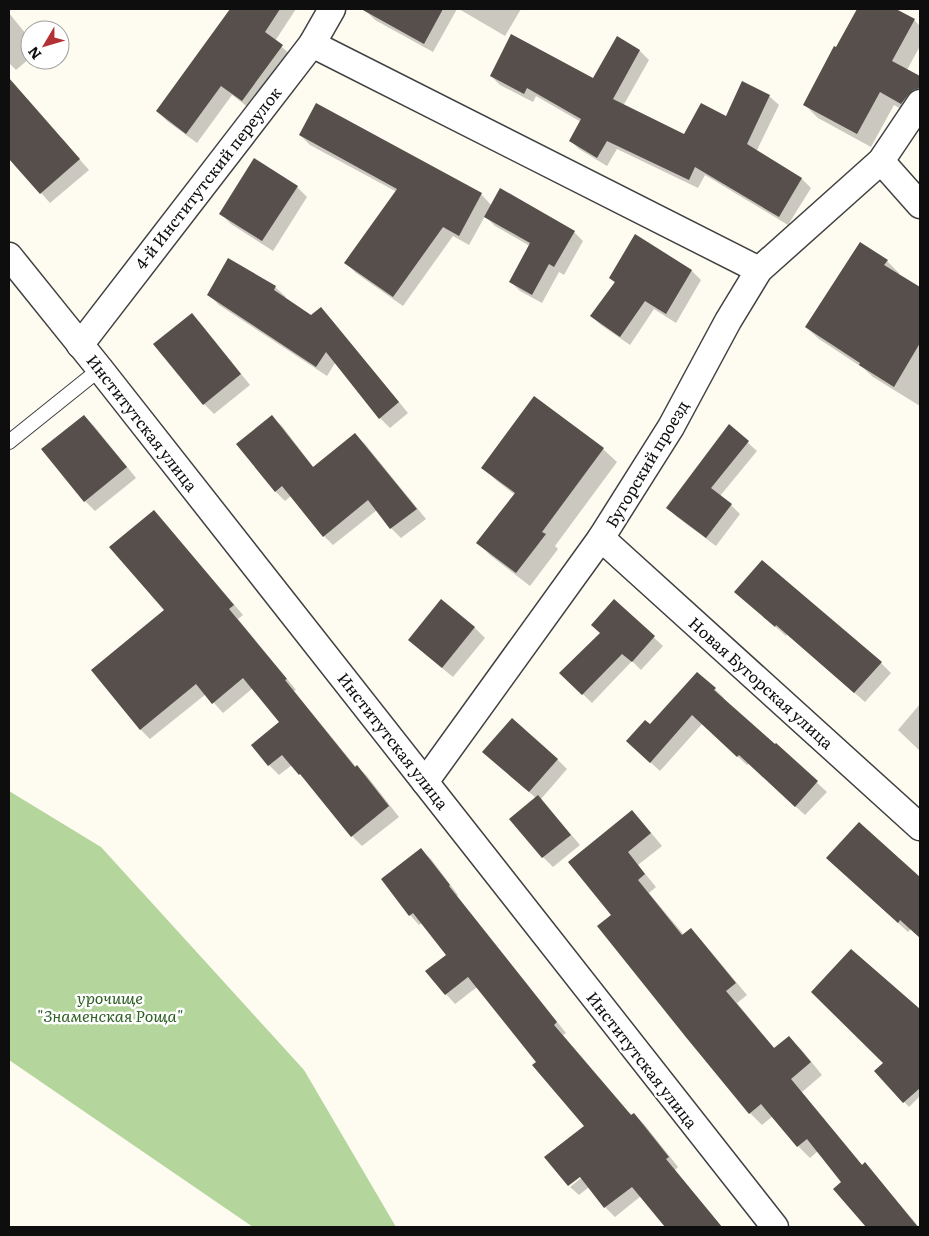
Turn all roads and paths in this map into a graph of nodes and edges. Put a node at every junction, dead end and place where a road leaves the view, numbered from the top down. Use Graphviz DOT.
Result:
graph roads {
  1 [pos="332,9"];
  2 [pos="312,44"];
  3 [pos="920,103"];
  4 [pos="881,161"];
  5 [pos="920,205"];
  6 [pos="9,256"];
  7 [pos="759,270"];
  8 [pos="80,345"];
  9 [pos="100,369"];
  10 [pos="9,442"];
  11 [pos="601,538"];
  12 [pos="425,782"];
  13 [pos="920,827"];
  14 [pos="774,1227"];
  1 -- 2 [label="street, 4-й Институтский переулок"];
  2 -- 7 [label="street"];
  2 -- 8 [label="street, 4-й Институтский переулок"];
  3 -- 4 [label="street, Бугорский проезд"];
  4 -- 5 [label="street"];
  4 -- 7 [label="street, Бугорский проезд"];
  6 -- 8 [label="street, Институтская улица"];
  7 -- 11 [label="street, Бугорский проезд"];
  8 -- 9 [label="street, Институтская улица"];
  9 -- 10 [label="lane"];
  9 -- 12 [label="street, Институтская улица"];
  11 -- 12 [label="street, Бугорский проезд"];
  11 -- 13 [label="street, Новая Бугорская улица"];
  12 -- 14 [label="street, Институтская улица"];
}
